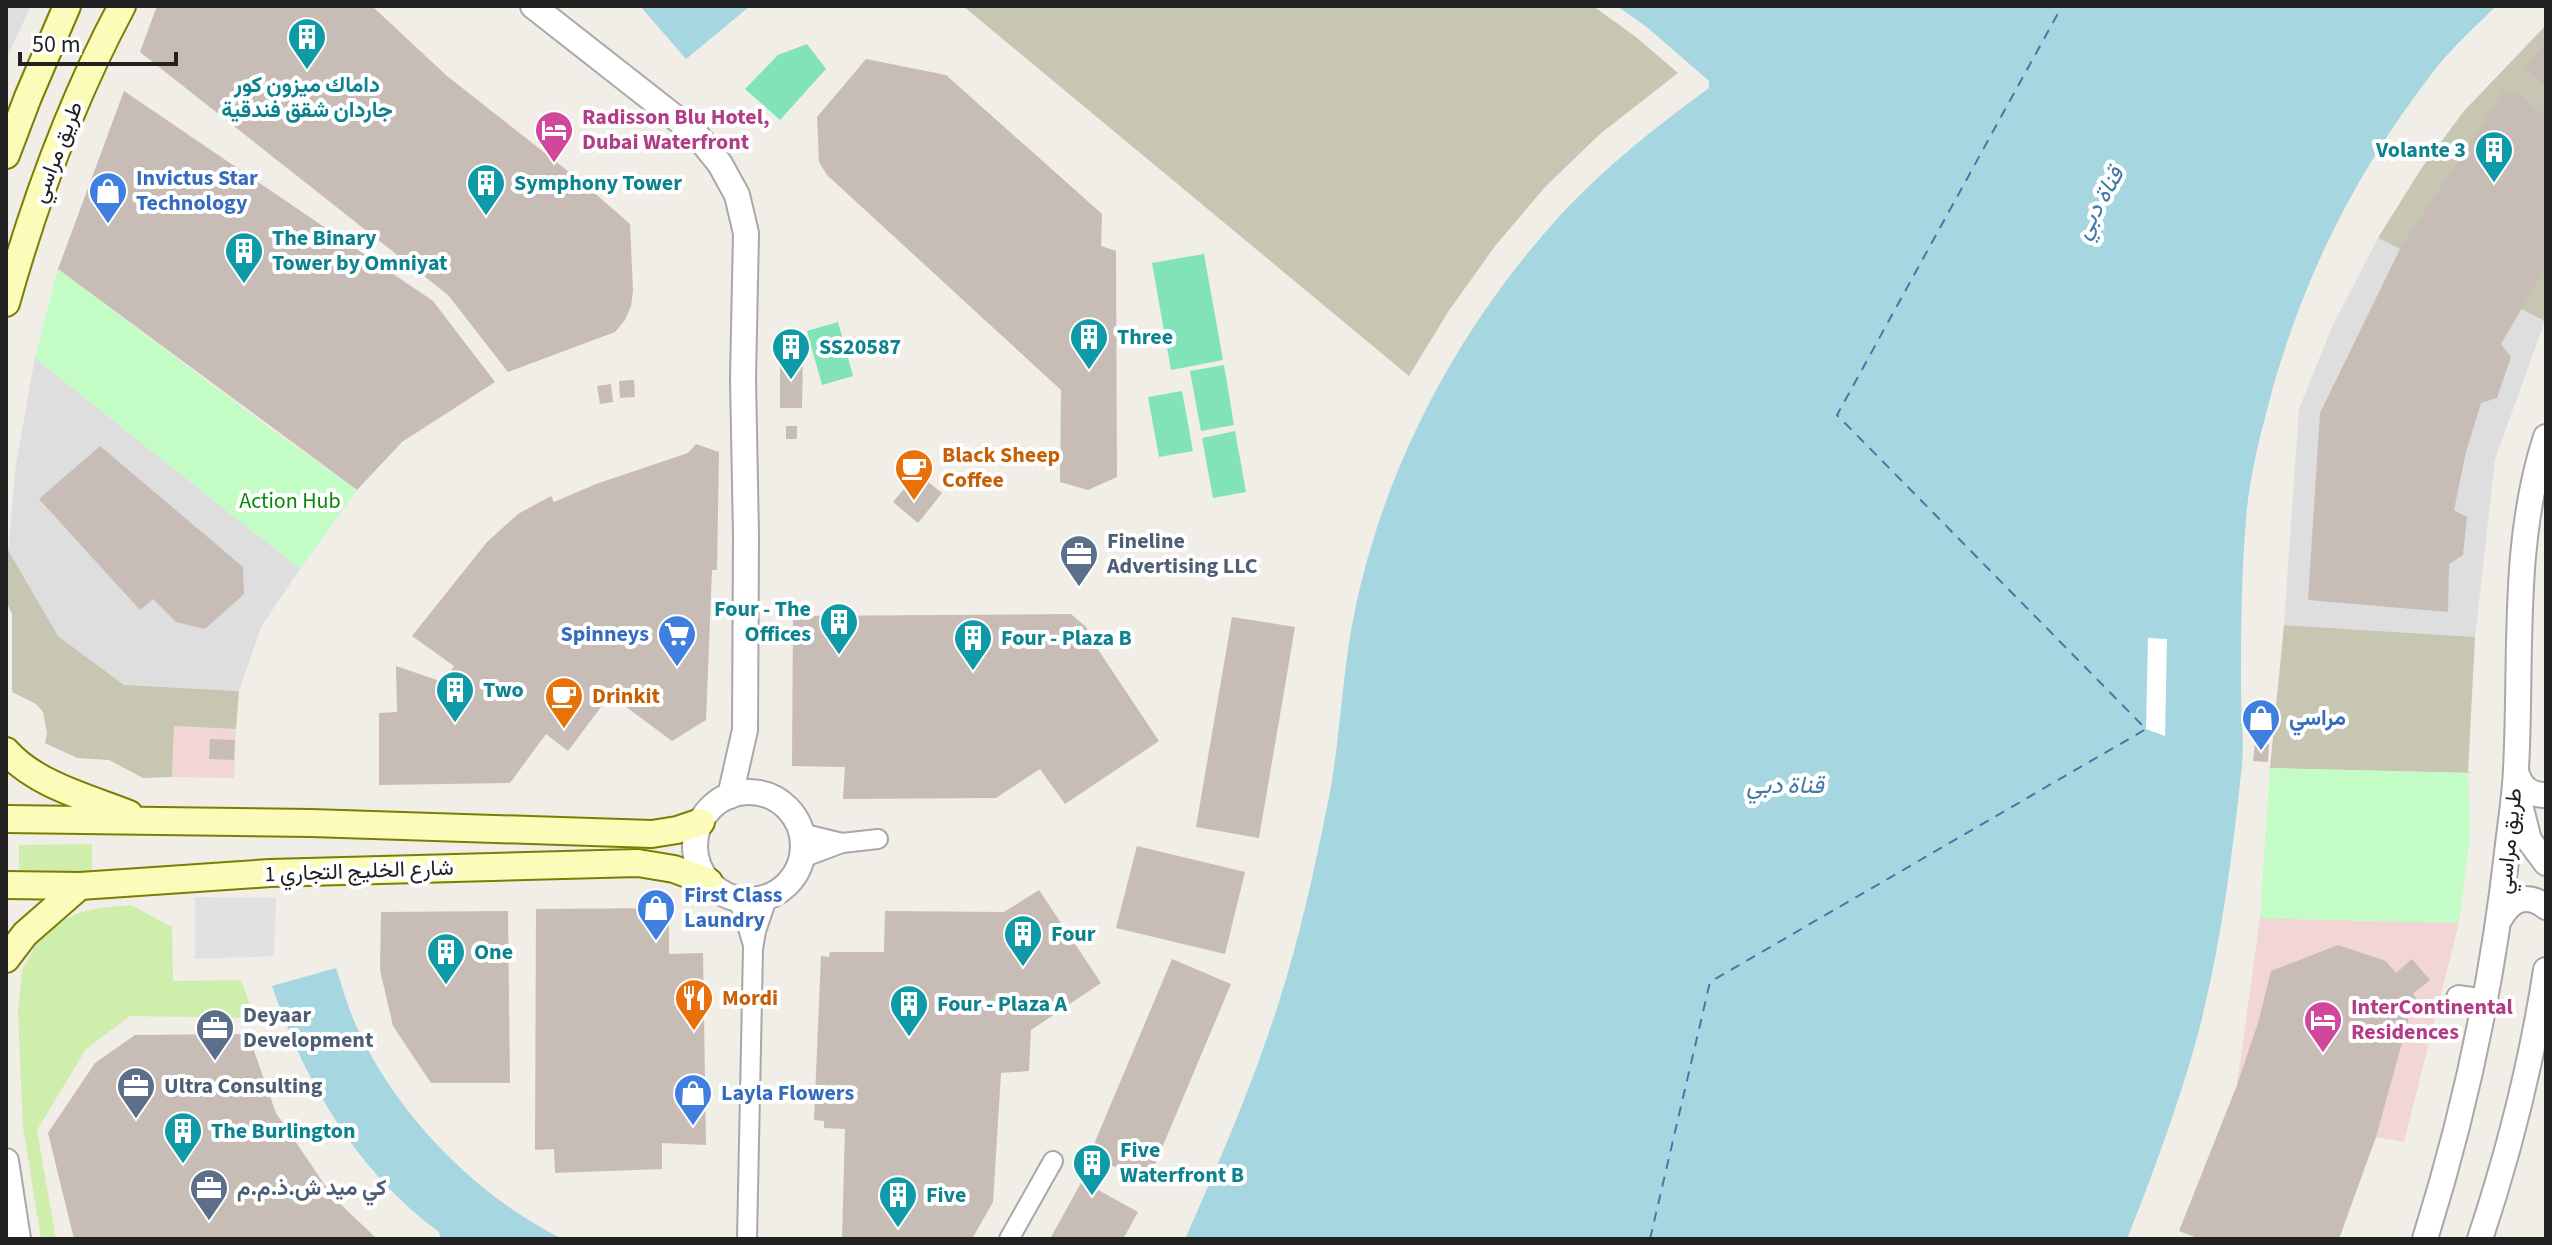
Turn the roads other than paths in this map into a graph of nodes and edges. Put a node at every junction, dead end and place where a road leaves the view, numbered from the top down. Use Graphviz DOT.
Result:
graph roads {
  1 [pos="67,6"];
  2 [pos="122,6"];
  3 [pos="533,6"];
  4 [pos="6,155"];
  5 [pos="6,303"];
  6 [pos="2546,437"];
  7 [pos="745,730"];
  8 [pos="6,751"];
  9 [pos="2516,771"];
  10 [pos="763,794"];
  11 [pos="2546,795"];
  12 [pos="730,796"];
  13 [pos="6,819"];
  14 [pos="144,820"];
  15 [pos="701,822"];
  16 [pos="801,833"];
  17 [pos="2537,835"];
  18 [pos="878,839"];
  19 [pos="842,843"];
  20 [pos="802,858"];
  21 [pos="2546,863"];
  22 [pos="2505,872"];
  23 [pos="709,882"];
  24 [pos="6,885"];
  25 [pos="80,886"];
  26 [pos="768,896"];
  27 [pos="736,898"];
  28 [pos="2546,907"];
  29 [pos="2501,917"];
  30 [pos="753,949"];
  31 [pos="6,959"];
  32 [pos="2546,970"];
  33 [pos="2459,998"];
  34 [pos="2486,1002"];
  35 [pos="2542,1020"];
  36 [pos="6,1161"];
  37 [pos="1053,1161"];
  38 [pos="18,1239"];
  39 [pos="747,1239"];
  40 [pos="1009,1239"];
  41 [pos="2425,1239"];
  42 [pos="2480,1239"];
  1 -- 4 [label="main road"];
  2 -- 5 [label="main road, طريق مراسي"];
  3 -- 7 [label="street"];
  6 -- 9 [label="street, طريق مراسي"];
  7 -- 10 [label="street"];
  7 -- 12 [label="street"];
  8 -- 14 [label="main road"];
  9 -- 11 [label="street"];
  9 -- 17 [label="street"];
  9 -- 22 [label="street, طريق مراسي"];
  10 -- 12 [label="street"];
  10 -- 16 [label="street"];
  12 -- 15 [label="street"];
  13 -- 14 [label="main road, شارع الخليج التجاري 1"];
  14 -- 15 [label="main road, شارع الخليج التجاري 1"];
  15 -- 23 [label="street"];
  16 -- 19 [label="street"];
  16 -- 20 [label="street"];
  17 -- 21 [label="street"];
  17 -- 22 [label="street"];
  18 -- 19 [label="street"];
  19 -- 20 [label="street"];
  20 -- 26 [label="street"];
  22 -- 29 [label="street, طريق مراسي"];
  23 -- 25 [label="main road, شارع الخليج التجاري 1"];
  23 -- 27 [label="street"];
  24 -- 25 [label="main road, شارع الخليج التجاري 1"];
  25 -- 31 [label="main road"];
  26 -- 27 [label="street"];
  26 -- 30 [label="street"];
  27 -- 30 [label="street"];
  28 -- 29 [label="street"];
  29 -- 34 [label="street, طريق مراسي"];
  30 -- 39 [label="street"];
  32 -- 35 [label="street"];
  33 -- 34 [label="street"];
  34 -- 41 [label="street, طريق مراسي"];
  35 -- 42 [label="street"];
  36 -- 38 [label="street"];
  37 -- 40 [label="street"];
}
